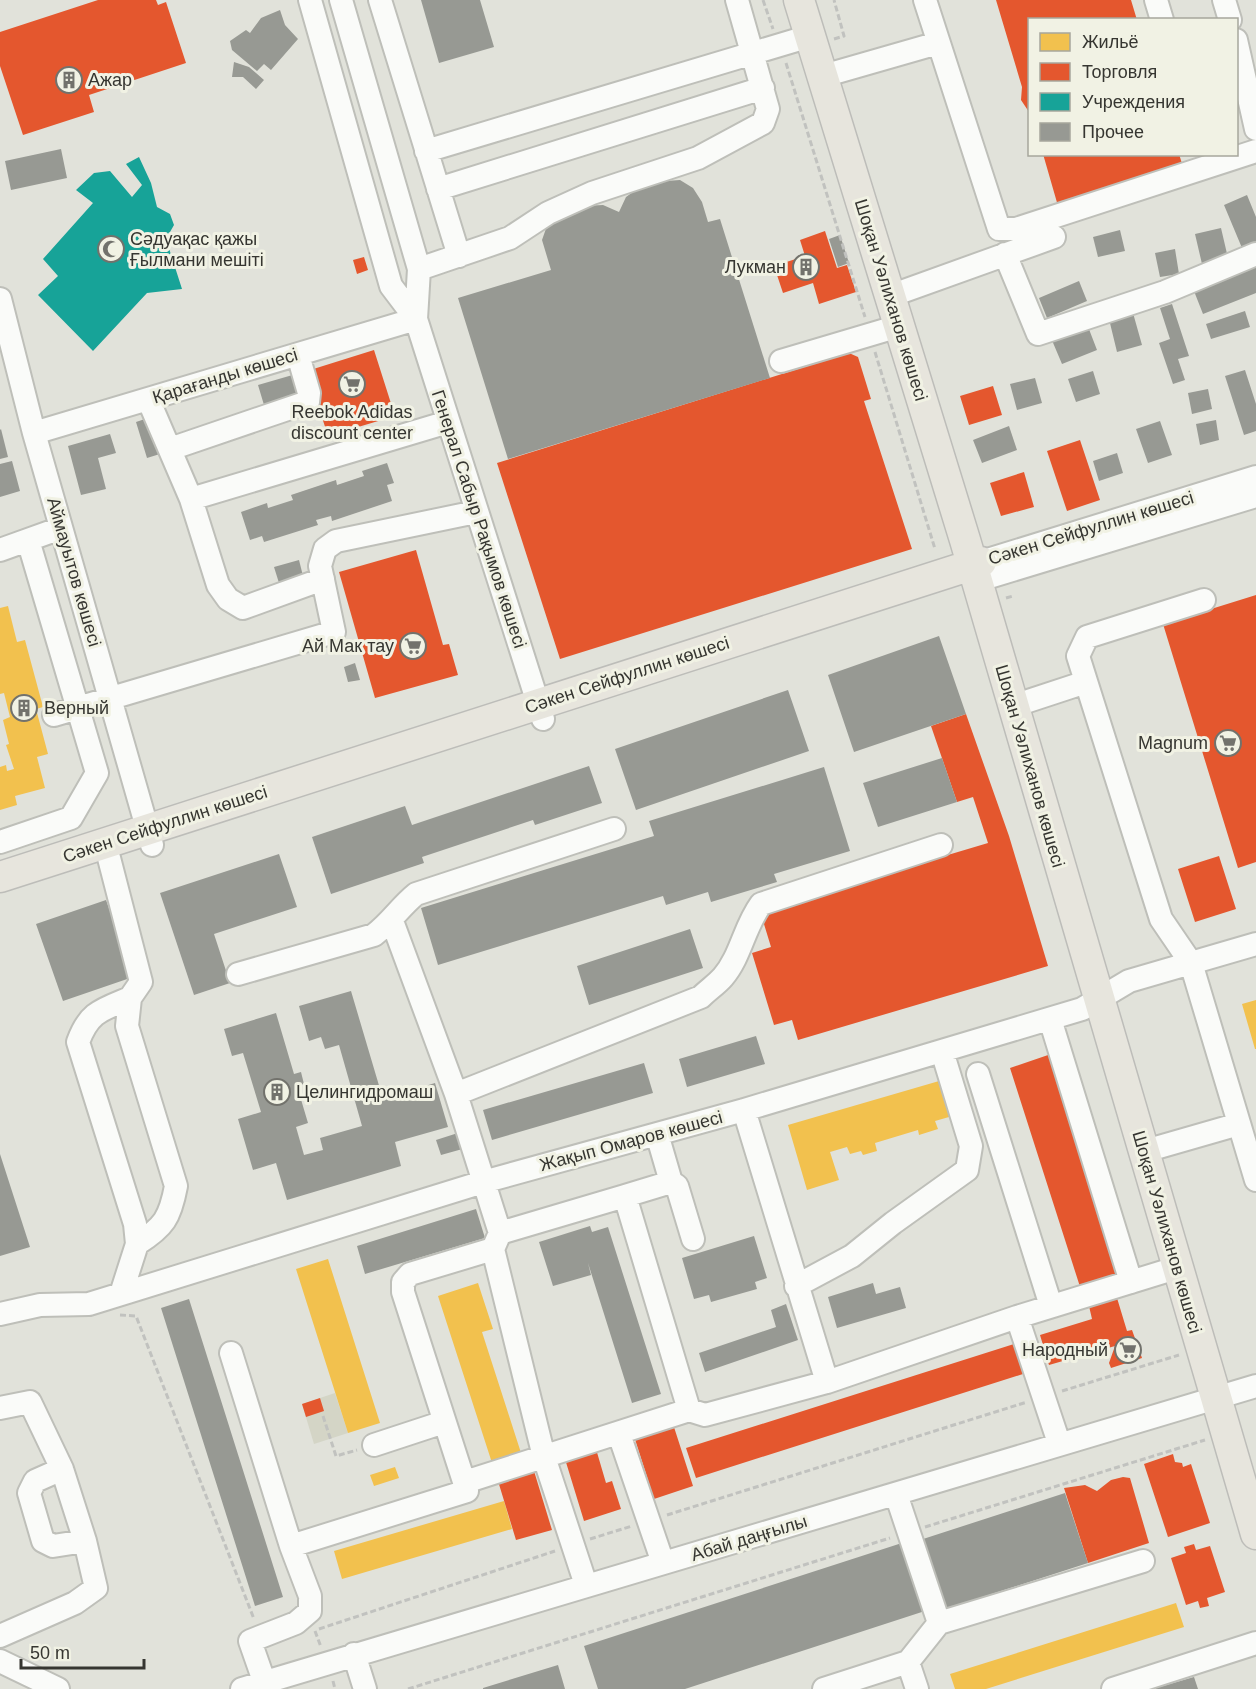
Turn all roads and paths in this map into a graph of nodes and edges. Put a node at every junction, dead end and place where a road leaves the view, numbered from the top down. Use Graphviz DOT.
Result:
graph roads {
  1 [pos="310,0"];
  2 [pos="341,0"];
  3 [pos="380,0"];
  4 [pos="737,0"];
  5 [pos="763,0"];
  6 [pos="799,0"];
  7 [pos="834,0"];
  8 [pos="925,0"];
  9 [pos="1155,0"];
  10 [pos="1224,0"];
  11 [pos="1161,18"];
  12 [pos="1229,18"];
  13 [pos="810,36"];
  14 [pos="844,36"];
  15 [pos="1256,36"];
  16 [pos="1238,41"];
  17 [pos="938,43"];
  18 [pos="779,46"];
  19 [pos="1238,46"];
  20 [pos="753,53"];
  21 [pos="823,76"];
  22 [pos="763,88"];
  23 [pos="1256,129"];
  24 [pos="426,151"];
  25 [pos="1256,151"];
  26 [pos="1238,154"];
  27 [pos="1229,156"];
  28 [pos="1207,160"];
  29 [pos="438,189"];
  30 [pos="997,224"];
  31 [pos="1054,237"];
  32 [pos="1005,254"];
  33 [pos="1256,254"];
  34 [pos="459,256"];
  35 [pos="973,266"];
  36 [pos="418,269"];
  37 [pos="890,296"];
  38 [pos="0,299"];
  39 [pos="416,319"];
  40 [pos="899,326"];
  41 [pos="870,334"];
  42 [pos="298,354"];
  43 [pos="781,361"];
  44 [pos="9,376"];
  45 [pos="148,399"];
  46 [pos="448,422"];
  47 [pos="34,433"];
  48 [pos="170,449"];
  49 [pos="1256,477"];
  50 [pos="1256,496"];
  51 [pos="191,499"];
  52 [pos="476,512"];
  53 [pos="61,528"];
  54 [pos="28,540"];
  55 [pos="935,549"];
  56 [pos="0,550"];
  57 [pos="977,570"];
  58 [pos="323,579"];
  59 [pos="1013,596"];
  60 [pos="1004,599"];
  61 [pos="1204,600"];
  62 [pos="1086,682"];
  63 [pos="110,698"];
  64 [pos="1013,706"];
  65 [pos="78,708"];
  66 [pos="541,711"];
  67 [pos="54,715"];
  68 [pos="614,829"];
  69 [pos="150,837"];
  70 [pos="0,842"];
  71 [pos="941,845"];
  72 [pos="110,858"];
  73 [pos="0,877"];
  74 [pos="0,893"];
  75 [pos="392,921"];
  76 [pos="1256,944"];
  77 [pos="1191,963"];
  78 [pos="238,975"];
  79 [pos="130,998"];
  80 [pos="1099,1000"];
  81 [pos="1050,1019"];
  82 [pos="942,1051"];
  83 [pos="978,1074"];
  84 [pos="456,1094"];
  85 [pos="744,1110"];
  86 [pos="1239,1124"];
  87 [pos="657,1134"];
  88 [pos="1159,1147"];
  89 [pos="1256,1180"];
  90 [pos="483,1182"];
  91 [pos="671,1182"];
  92 [pos="625,1196"];
  93 [pos="693,1239"];
  94 [pos="496,1241"];
  95 [pos="137,1244"];
  96 [pos="1176,1268"];
  97 [pos="1131,1282"];
  98 [pos="796,1286"];
  99 [pos="121,1294"];
  100 [pos="1052,1306"];
  101 [pos="0,1314"];
  102 [pos="114,1315"];
  103 [pos="1017,1317"];
  104 [pos="231,1353"];
  105 [pos="1181,1354"];
  106 [pos="827,1382"];
  107 [pos="1256,1386"];
  108 [pos="1044,1397"];
  109 [pos="1215,1398"];
  110 [pos="0,1408"];
  111 [pos="689,1410"];
  112 [pos="324,1416"];
  113 [pos="444,1422"];
  114 [pos="619,1434"];
  115 [pos="1206,1440"];
  116 [pos="1059,1443"];
  117 [pos="374,1445"];
  118 [pos="544,1457"];
  119 [pos="62,1469"];
  120 [pos="465,1482"];
  121 [pos="896,1494"];
  122 [pos="649,1521"];
  123 [pos="910,1532"];
  124 [pos="1256,1534"];
  125 [pos="85,1541"];
  126 [pos="572,1545"];
  127 [pos="291,1546"];
  128 [pos="1143,1561"];
  129 [pos="663,1563"];
  130 [pos="586,1585"];
  131 [pos="939,1623"];
  132 [pos="315,1631"];
  133 [pos="306,1635"];
  134 [pos="0,1636"];
  135 [pos="261,1638"];
  136 [pos="1256,1643"];
  137 [pos="354,1654"];
  138 [pos="0,1660"];
  139 [pos="327,1661"];
  140 [pos="908,1662"];
  141 [pos="264,1681"];
  142 [pos="1122,1687"];
  143 [pos="58,1689"];
  144 [pos="242,1689"];
  145 [pos="335,1689"];
  146 [pos="365,1689"];
  147 [pos="408,1689"];
  148 [pos="824,1689"];
  149 [pos="917,1689"];
  1 -- 39 [label="street, Генерал Сабыр Рақымов көшесі"];
  2 -- 36 [label="street, Генерал Сабыр Рақымов көшесі"];
  3 -- 24 [label="street"];
  4 -- 20 [label="street"];
  5 -- 18 [label="path"];
  6 -- 13 [label="main road, Шоқан Уәлиханов көшесі"];
  7 -- 14 [label="path"];
  8 -- 17 [label="street"];
  9 -- 11 [label="street"];
  10 -- 12 [label="street"];
  13 -- 18 [label="street"];
  13 -- 21 [label="main road, Шоқан Уәлиханов көшесі"];
  15 -- 16 [label="street"];
  17 -- 21 [label="street"];
  17 -- 30 [label="street"];
  18 -- 20 [label="street"];
  18 -- 41 [label="path"];
  19 -- 23 [label="street"];
  20 -- 22 [label="street"];
  20 -- 24 [label="street"];
  21 -- 37 [label="main road, Шоқан Уәлиханов көшесі"];
  22 -- 29 [label="street"];
  22 -- 34 [label="street"];
  24 -- 29 [label="street"];
  25 -- 26 [label="street"];
  27 -- 28 [label="street"];
  28 -- 30 [label="street"];
  29 -- 34 [label="street"];
  30 -- 35 [label="street"];
  31 -- 32 [label="street"];
  32 -- 33 [label="street"];
  32 -- 35 [label="street"];
  34 -- 36 [label="street"];
  35 -- 37 [label="street"];
  36 -- 39 [label="street, Генерал Сабыр Рақымов көшесі"];
  37 -- 40 [label="main road, Шоқан Уәлиханов көшесі"];
  38 -- 44 [label="street, Аймауытов көшесі"];
  39 -- 42 [label="street, Қарағанды көшесі"];
  39 -- 46 [label="street, Генерал Сабыр Рақымов көшесі"];
  40 -- 41 [label="street"];
  40 -- 57 [label="main road, Шоқан Уәлиханов көшесі"];
  41 -- 43 [label="street"];
  41 -- 55 [label="path"];
  42 -- 45 [label="street, Қарағанды көшесі"];
  42 -- 48 [label="street"];
  44 -- 47 [label="street, Аймауытов көшесі"];
  45 -- 47 [label="street, Қарағанды көшесі"];
  45 -- 48 [label="street"];
  46 -- 51 [label="street"];
  46 -- 52 [label="street, Генерал Сабыр Рақымов көшесі"];
  47 -- 53 [label="street, Аймауытов көшесі"];
  48 -- 51 [label="street"];
  49 -- 57 [label="street, Сәкен Сейфуллин көшесі"];
  50 -- 57 [label="street, Сәкен Сейфуллин көшесі"];
  51 -- 58 [label="street"];
  52 -- 58 [label="street"];
  52 -- 66 [label="street, Генерал Сабыр Рақымов көшесі"];
  53 -- 54 [label="street"];
  53 -- 63 [label="street, Аймауытов көшесі"];
  54 -- 56 [label="street"];
  54 -- 65 [label="street"];
  57 -- 64 [label="main road, Шоқан Уәлиханов көшесі"];
  57 -- 66 [label="main road, Сәкен Сейфуллин көшесі"];
  58 -- 63 [label="street"];
  59 -- 60 [label="path"];
  61 -- 62 [label="street"];
  62 -- 64 [label="street"];
  62 -- 77 [label="street"];
  63 -- 65 [label="street"];
  63 -- 69 [label="street, Аймауытов көшесі"];
  64 -- 80 [label="main road, Шоқан Уәлиханов көшесі"];
  65 -- 67 [label="street"];
  65 -- 70 [label="street"];
  66 -- 69 [label="main road, Сәкен Сейфуллин көшесі"];
  68 -- 75 [label="street"];
  69 -- 72 [label="main road, Сәкен Сейфуллин көшесі"];
  69 -- 73 [label="main road, Сәкен Сейфуллин көшесі"];
  71 -- 84 [label="street"];
  72 -- 74 [label="main road, Сәкен Сейфуллин көшесі"];
  72 -- 79 [label="street"];
  75 -- 78 [label="street"];
  75 -- 84 [label="street"];
  76 -- 77 [label="street, Жақып Омаров көшесі"];
  77 -- 80 [label="street, Жақып Омаров көшесі"];
  77 -- 86 [label="street"];
  79 -- 95 [label="street"];
  79 -- 95 [label="street"];
  80 -- 81 [label="street, Жақып Омаров көшесі"];
  80 -- 96 [label="main road, Шоқан Уәлиханов көшесі"];
  81 -- 82 [label="street, Жақып Омаров көшесі"];
  81 -- 97 [label="street"];
  82 -- 85 [label="street, Жақып Омаров көшесі"];
  82 -- 98 [label="street"];
  83 -- 100 [label="street"];
  84 -- 90 [label="street"];
  85 -- 87 [label="street, Жақып Омаров көшесі"];
  85 -- 98 [label="street"];
  86 -- 88 [label="street"];
  86 -- 89 [label="street"];
  87 -- 90 [label="street, Жақып Омаров көшесі"];
  87 -- 91 [label="street"];
  90 -- 94 [label="street"];
  90 -- 99 [label="street, Жақып Омаров көшесі"];
  91 -- 92 [label="street"];
  91 -- 93 [label="street"];
  92 -- 94 [label="street"];
  92 -- 111 [label="street"];
  94 -- 113 [label="street"];
  94 -- 118 [label="street"];
  95 -- 99 [label="street"];
  96 -- 97 [label="street"];
  96 -- 109 [label="main road, Шоқан Уәлиханов көшесі"];
  97 -- 100 [label="street"];
  98 -- 106 [label="street"];
  99 -- 101 [label="street, Жақып Омаров көшесі"];
  100 -- 103 [label="street"];
  102 -- 135 [label="path"];
  103 -- 106 [label="street"];
  103 -- 108 [label="street"];
  104 -- 127 [label="street"];
  105 -- 108 [label="path"];
  106 -- 111 [label="street"];
  107 -- 109 [label="street, Абай даңғылы"];
  108 -- 116 [label="street"];
  108 -- 122 [label="path"];
  109 -- 116 [label="street, Абай даңғылы"];
  109 -- 124 [label="main road, Шоқан Уәлиханов көшесі"];
  110 -- 119 [label="street"];
  111 -- 114 [label="street"];
  112 -- 117 [label="path"];
  113 -- 117 [label="street"];
  113 -- 120 [label="street"];
  114 -- 118 [label="street"];
  114 -- 122 [label="street"];
  115 -- 123 [label="path"];
  116 -- 121 [label="street, Абай даңғылы"];
  118 -- 120 [label="street"];
  118 -- 126 [label="street"];
  119 -- 125 [label="street"];
  119 -- 125 [label="street"];
  120 -- 127 [label="street"];
  121 -- 123 [label="street"];
  121 -- 129 [label="street, Абай даңғылы"];
  122 -- 126 [label="path"];
  122 -- 129 [label="street"];
  123 -- 131 [label="street"];
  123 -- 147 [label="path"];
  125 -- 134 [label="street"];
  126 -- 130 [label="street"];
  126 -- 132 [label="path"];
  127 -- 135 [label="street"];
  128 -- 131 [label="street"];
  129 -- 130 [label="street, Абай даңғылы"];
  130 -- 137 [label="street, Абай даңғылы"];
  131 -- 140 [label="street"];
  132 -- 133 [label="path"];
  132 -- 139 [label="path"];
  135 -- 141 [label="street"];
  136 -- 142 [label="street"];
  137 -- 139 [label="street, Абай даңғылы"];
  137 -- 146 [label="street"];
  138 -- 143 [label="street"];
  139 -- 141 [label="street, Абай даңғылы"];
  139 -- 145 [label="path"];
  140 -- 148 [label="street"];
  140 -- 149 [label="street"];
  141 -- 144 [label="street, Абай даңғылы"];
}
